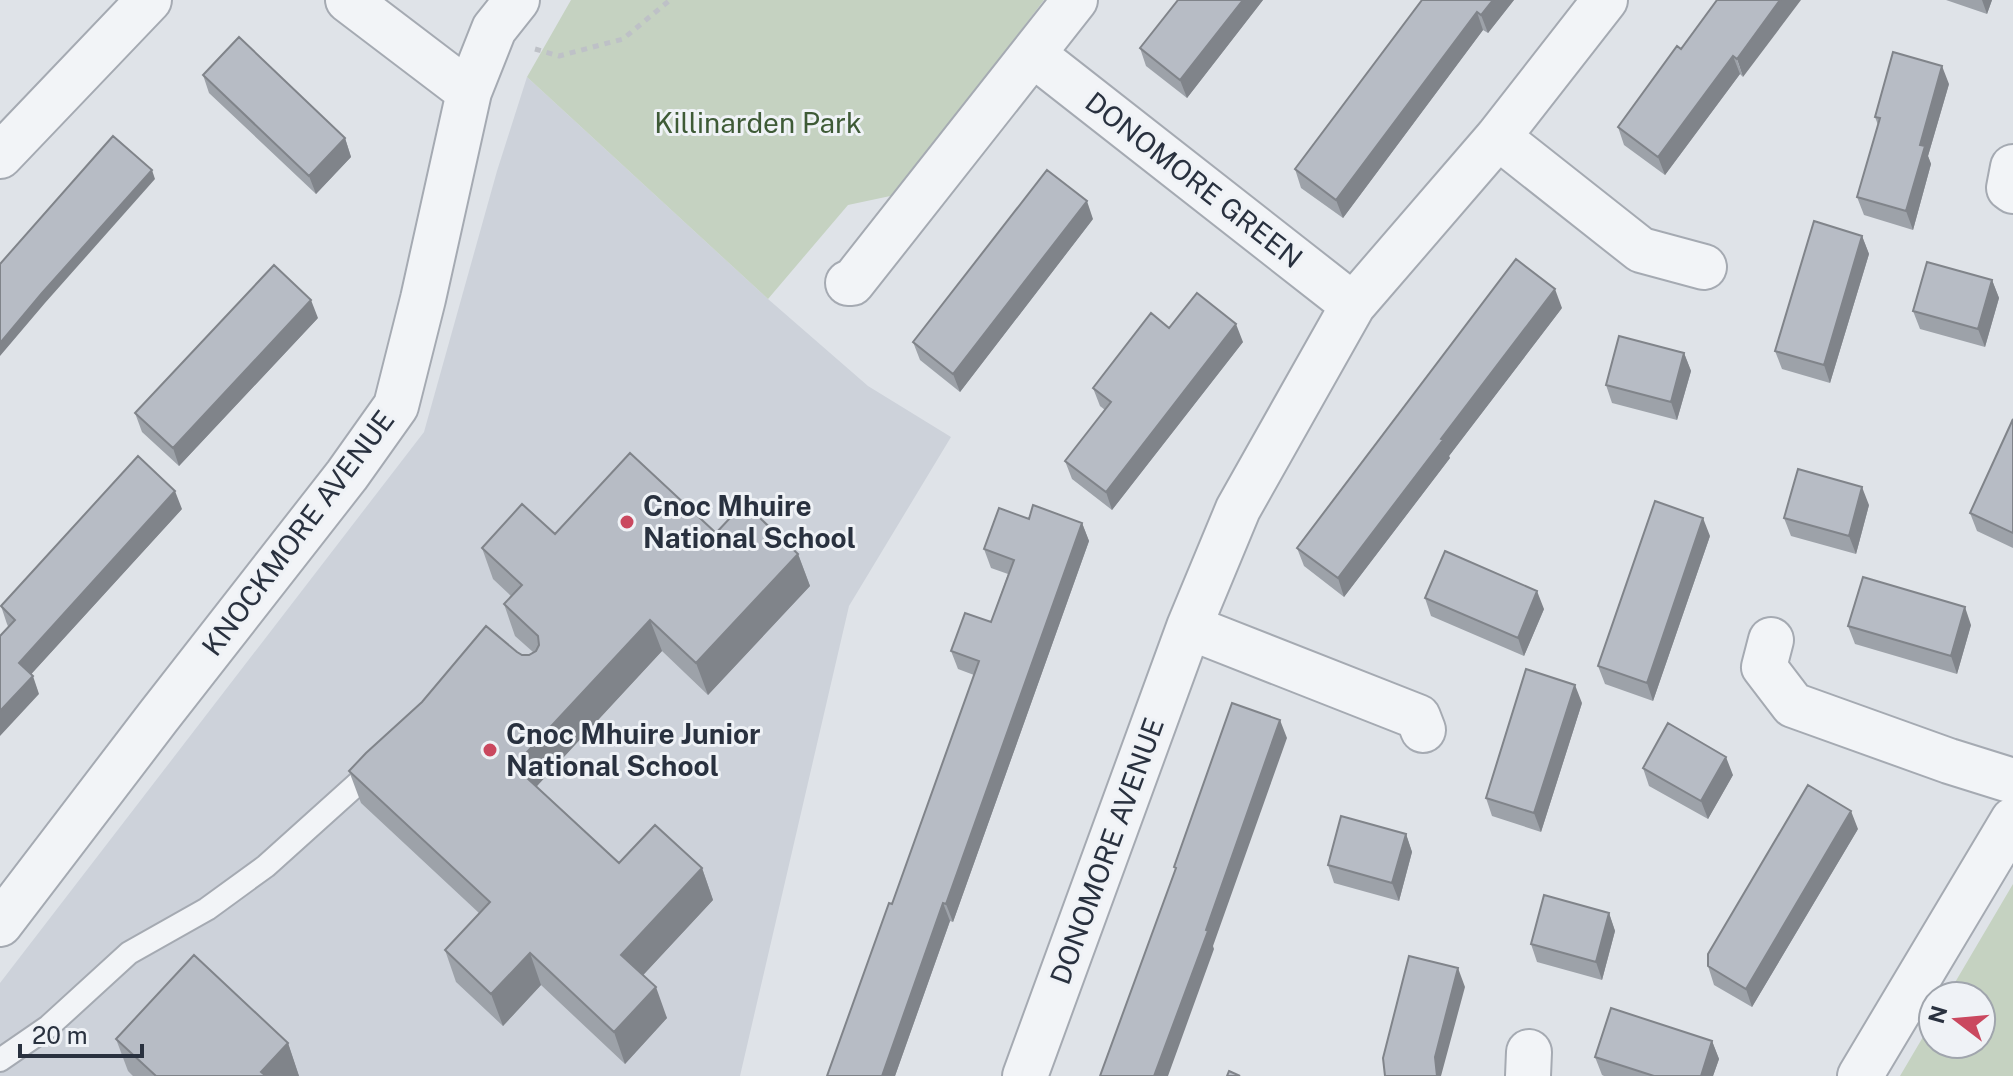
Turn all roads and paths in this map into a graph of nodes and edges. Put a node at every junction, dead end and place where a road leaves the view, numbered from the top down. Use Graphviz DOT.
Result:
graph roads {
  1 [pos="149,0"];
  2 [pos="348,0"];
  3 [pos="517,0"];
  4 [pos="670,0"];
  5 [pos="1075,0"];
  6 [pos="1605,0"];
  7 [pos="535,49"];
  8 [pos="1034,55"];
  9 [pos="469,92"];
  10 [pos="1498,137"];
  11 [pos="0,156"];
  12 [pos="2013,167"];
  13 [pos="2013,191"];
  14 [pos="1704,267"];
  15 [pos="848,283"];
  16 [pos="1353,305"];
  17 [pos="1189,627"];
  18 [pos="1771,640"];
  19 [pos="1423,730"];
  20 [pos="388,755"];
  21 [pos="2013,781"];
  22 [pos="2013,820"];
  23 [pos="0,924"];
  24 [pos="0,1060"];
  25 [pos="1025,1076"];
  26 [pos="1860,1076"];
  1 -- 11 [label="street"];
  2 -- 9 [label="street"];
  3 -- 9 [label="street, KNOCKMORE AVENUE"];
  4 -- 7 [label="path"];
  5 -- 8 [label="street"];
  6 -- 10 [label="street, DONOMORE AVENUE"];
  8 -- 15 [label="street"];
  8 -- 16 [label="street, DONOMORE GREEN"];
  9 -- 23 [label="street, KNOCKMORE AVENUE"];
  10 -- 14 [label="street"];
  10 -- 16 [label="street, DONOMORE AVENUE"];
  12 -- 13 [label="street"];
  16 -- 17 [label="street, DONOMORE AVENUE"];
  17 -- 19 [label="street"];
  17 -- 25 [label="street, DONOMORE AVENUE"];
  18 -- 21 [label="street"];
  20 -- 24 [label="lane"];
  22 -- 26 [label="street"];
}
